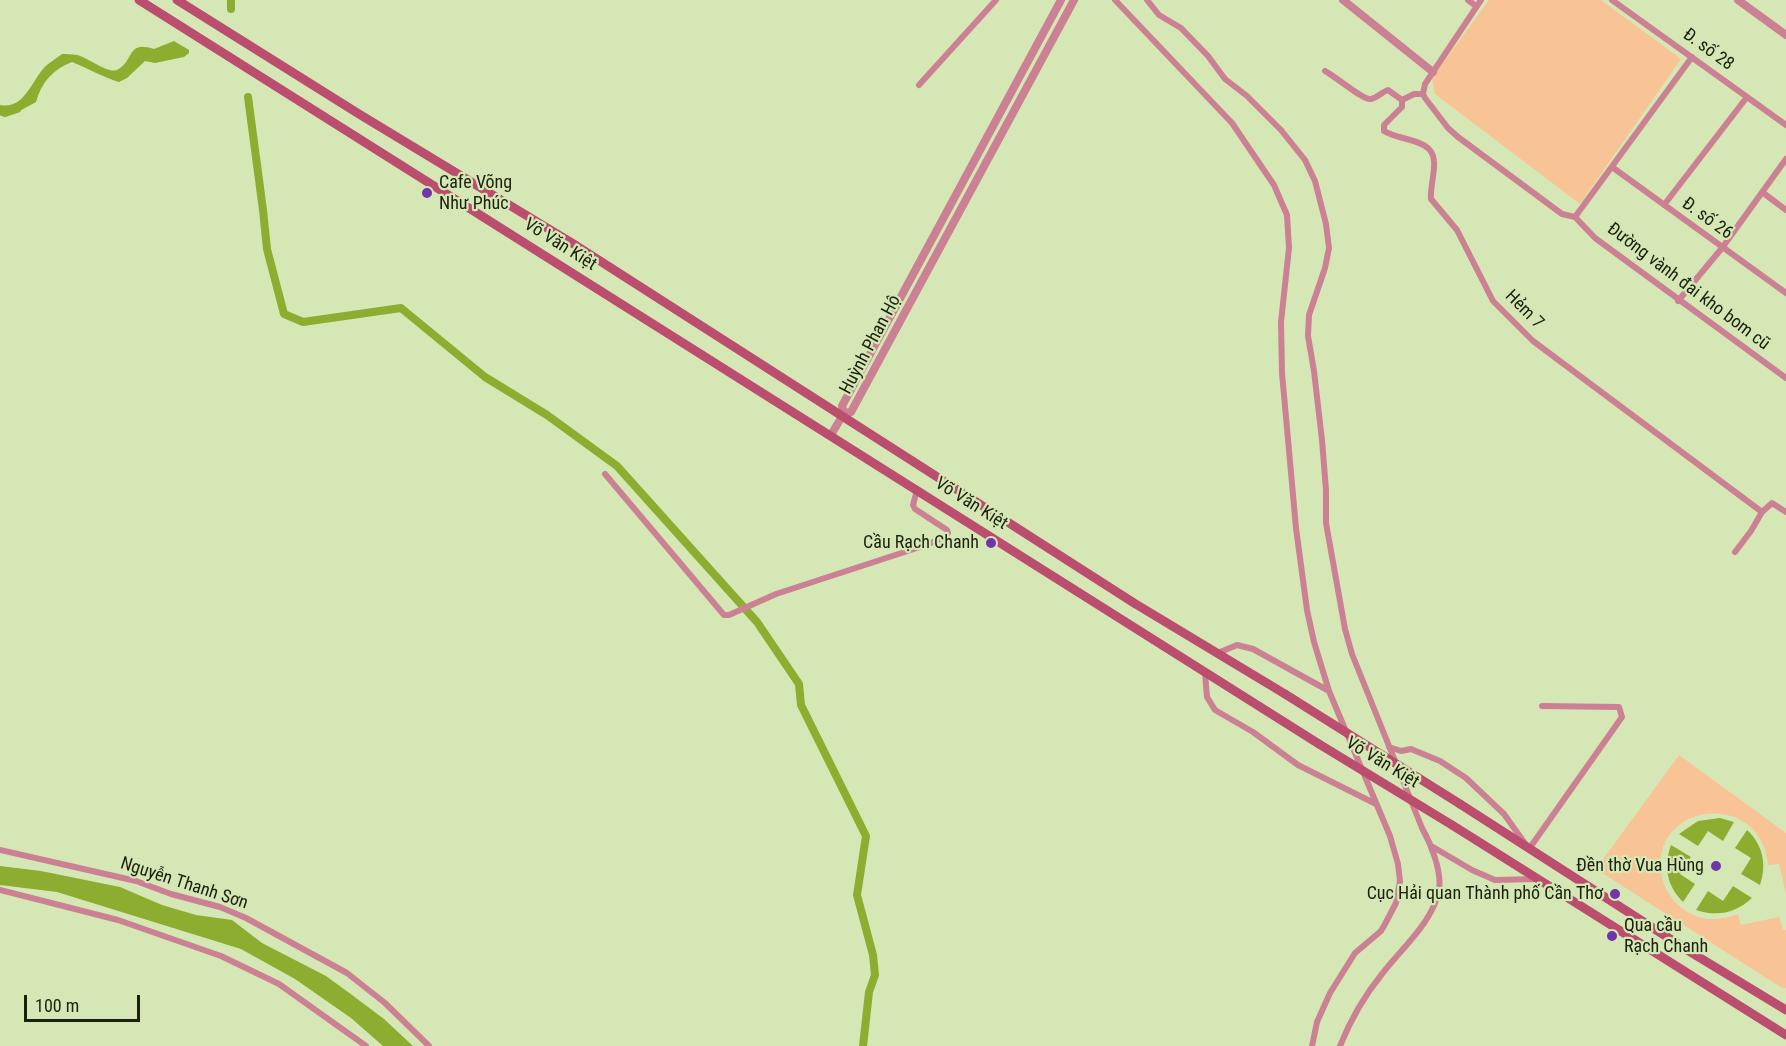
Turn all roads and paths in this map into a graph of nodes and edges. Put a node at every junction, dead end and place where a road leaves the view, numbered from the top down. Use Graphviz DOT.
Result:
graph roads {
  1 [pos="139,0"];
  2 [pos="177,0"];
  3 [pos="996,0"];
  4 [pos="1061,0"];
  5 [pos="1074,0"];
  6 [pos="1115,0"];
  7 [pos="1147,0"];
  8 [pos="1343,0"];
  9 [pos="1468,0"];
  10 [pos="1612,0"];
  11 [pos="1738,0"];
  12 [pos="1479,3"];
  13 [pos="1786,35"];
  14 [pos="1692,57"];
  15 [pos="1325,72"];
  16 [pos="1433,72"];
  17 [pos="919,85"];
  18 [pos="1423,94"];
  19 [pos="1747,97"];
  20 [pos="1402,100"];
  21 [pos="360,114"];
  22 [pos="1786,125"];
  23 [pos="347,130"];
  24 [pos="1786,159"];
  25 [pos="1612,167"];
  26 [pos="1762,192"];
  27 [pos="1664,205"];
  28 [pos="1786,210"];
  29 [pos="1575,217"];
  30 [pos="1722,248"];
  31 [pos="1786,293"];
  32 [pos="1678,301"];
  33 [pos="1786,378"];
  34 [pos="843,415"];
  35 [pos="831,435"];
  36 [pos="605,474"];
  37 [pos="917,490"];
  38 [pos="1762,512"];
  39 [pos="1786,512"];
  40 [pos="1735,552"];
  41 [pos="1218,653"];
  42 [pos="1205,673"];
  43 [pos="1329,691"];
  44 [pos="1542,706"];
  45 [pos="1389,747"];
  46 [pos="1376,805"];
  47 [pos="1433,847"];
  48 [pos="1529,849"];
  49 [pos="0,850"];
  50 [pos="1538,879"];
  51 [pos="0,890"];
  52 [pos="1786,1010"];
  53 [pos="1786,1035"];
  54 [pos="366,1046"];
  55 [pos="429,1046"];
  56 [pos="1312,1046"];
  57 [pos="1341,1046"];
  1 -- 23 [label="main road, Võ Văn Kiệt"];
  2 -- 21 [label="main road, Võ Văn Kiệt"];
  3 -- 17 [label="street"];
  4 -- 34 [label="street, Huỳnh Phan Hộ"];
  5 -- 34 [label="street, Huỳnh Phan Hộ"];
  6 -- 43 [label="street"];
  7 -- 45 [label="street"];
  8 -- 16 [label="street"];
  9 -- 12 [label="street"];
  10 -- 14 [label="street, Đ. số 28"];
  11 -- 13 [label="street"];
  12 -- 16 [label="street"];
  14 -- 19 [label="street, Đ. số 28"];
  14 -- 25 [label="street"];
  15 -- 20 [label="street"];
  16 -- 18 [label="street"];
  18 -- 20 [label="street"];
  18 -- 29 [label="street"];
  19 -- 22 [label="street, Đ. số 28"];
  19 -- 27 [label="street"];
  20 -- 38 [label="street, Hẻm 7"];
  21 -- 23 [label="main road"];
  21 -- 34 [label="main road, Võ Văn Kiệt"];
  23 -- 35 [label="main road, Võ Văn Kiệt"];
  24 -- 26 [label="street"];
  25 -- 27 [label="street, Đ. số 26"];
  25 -- 29 [label="street"];
  26 -- 28 [label="street"];
  26 -- 30 [label="street"];
  27 -- 30 [label="street, Đ. số 26"];
  29 -- 32 [label="street, Đường vành đai kho bom cũ"];
  30 -- 31 [label="street, Đ. số 26"];
  30 -- 32 [label="street"];
  32 -- 33 [label="street, Đường vành đai kho bom cũ"];
  34 -- 35 [label="street"];
  34 -- 41 [label="main road, Võ Văn Kiệt"];
  35 -- 37 [label="main road, Võ Văn Kiệt"];
  36 -- 37 [label="street"];
  37 -- 42 [label="main road, Võ Văn Kiệt"];
  38 -- 39 [label="street"];
  38 -- 40 [label="street"];
  41 -- 43 [label="street"];
  41 -- 48 [label="main road, Võ Văn Kiệt, bridge"];
  42 -- 46 [label="street"];
  42 -- 50 [label="main road, Võ Văn Kiệt, bridge"];
  43 -- 46 [label="street"];
  44 -- 48 [label="street"];
  45 -- 47 [label="street"];
  45 -- 48 [label="street"];
  46 -- 56 [label="street"];
  47 -- 50 [label="street"];
  47 -- 57 [label="street"];
  48 -- 52 [label="main road, Võ Văn Kiệt"];
  49 -- 55 [label="street, Nguyễn Thanh Sơn"];
  50 -- 53 [label="main road, Võ Văn Kiệt"];
  51 -- 54 [label="street"];
}
